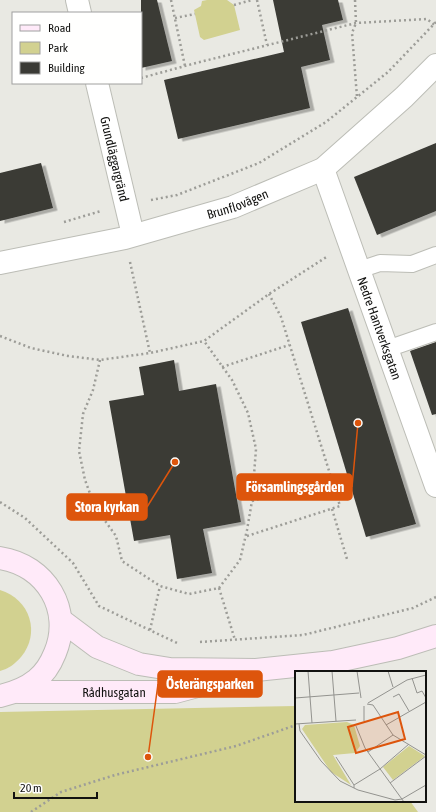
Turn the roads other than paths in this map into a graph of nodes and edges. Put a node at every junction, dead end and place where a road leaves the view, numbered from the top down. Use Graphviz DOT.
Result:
graph roads {
  1 [pos="77,0"];
  2 [pos="80,12"];
  3 [pos="436,65"];
  4 [pos="97,84"];
  5 [pos="323,169"];
  6 [pos="133,235"];
  7 [pos="436,255"];
  8 [pos="0,263"];
  9 [pos="359,270"];
  10 [pos="436,332"];
  11 [pos="387,349"];
  12 [pos="436,486"];
  13 [pos="0,558"];
  14 [pos="61,620"];
  15 [pos="436,636"];
  16 [pos="256,670"];
  17 [pos="9,694"];
  1 -- 2 [label="street"];
  3 -- 5 [label="street, Brunflovägen"];
  4 -- 6 [label="street, Grundläggargränd"];
  5 -- 6 [label="street, Brunflovägen"];
  5 -- 9 [label="street, Nedre Hantverksgatan"];
  6 -- 8 [label="street, Brunflovägen"];
  7 -- 9 [label="lane"];
  9 -- 11 [label="street, Nedre Hantverksgatan"];
  10 -- 11 [label="lane"];
  11 -- 12 [label="street, Nedre Hantverksgatan"];
  13 -- 14 [label="main road"];
  14 -- 16 [label="main road, Rådhusgatan"];
  14 -- 17 [label="main road"];
  15 -- 16 [label="main road, Rådhusgatan"];
  16 -- 17 [label="main road, Rådhusgatan"];
}
